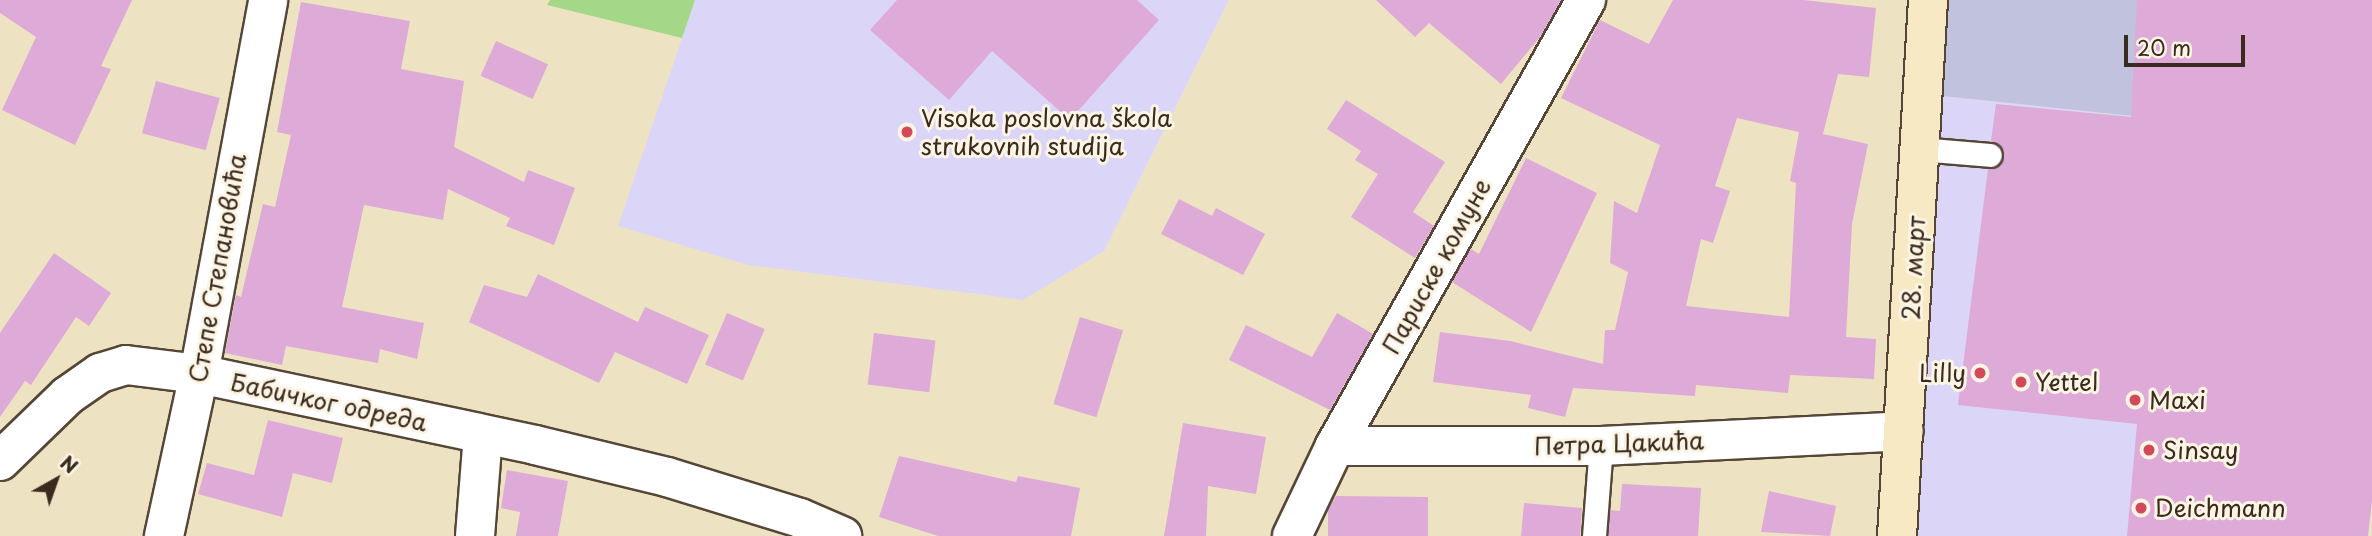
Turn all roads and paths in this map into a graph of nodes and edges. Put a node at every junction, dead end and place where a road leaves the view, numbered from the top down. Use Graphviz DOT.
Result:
graph roads {
  1 [pos="268,0"];
  2 [pos="1586,0"];
  3 [pos="1928,0"];
  4 [pos="1919,149"];
  5 [pos="1990,155"];
  6 [pos="199,374"];
  7 [pos="1904,431"];
  8 [pos="483,434"];
  9 [pos="1335,446"];
  10 [pos="1601,446"];
  11 [pos="0,461"];
  12 [pos="164,536"];
  13 [pos="475,536"];
  14 [pos="842,536"];
  15 [pos="1293,536"];
  16 [pos="1594,536"];
  17 [pos="1897,536"];
  1 -- 6 [label="street, Степе Степановића"];
  2 -- 9 [label="street, Париске комуне"];
  3 -- 4 [label="main road, 28. март"];
  4 -- 5 [label="lane"];
  4 -- 7 [label="main road, 28. март"];
  6 -- 8 [label="street, Бабичког одреда"];
  6 -- 11 [label="street, Бабичког одреда"];
  6 -- 12 [label="street, Степе Степановића"];
  7 -- 10 [label="street, Петра Цакића"];
  7 -- 17 [label="main road, 28. март"];
  8 -- 13 [label="street"];
  8 -- 14 [label="street, Бабичког одреда"];
  9 -- 10 [label="street, Петра Цакића"];
  9 -- 15 [label="street, Париске комуне"];
  10 -- 16 [label="lane"];
}
